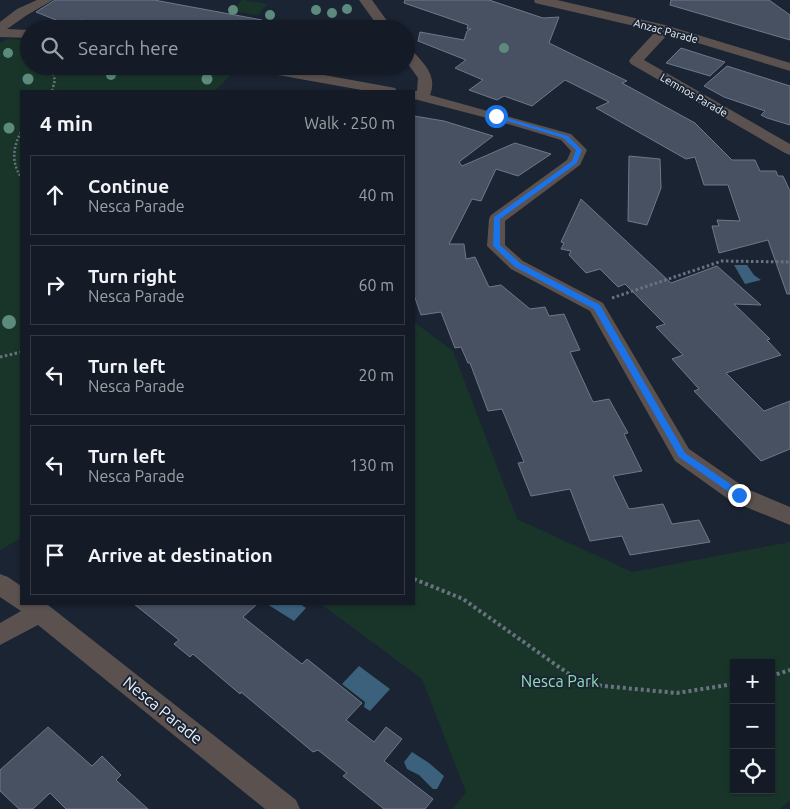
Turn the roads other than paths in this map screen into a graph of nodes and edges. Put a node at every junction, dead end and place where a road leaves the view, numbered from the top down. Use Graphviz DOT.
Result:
graph roads {
  1 [pos="47,0"];
  2 [pos="365,0"];
  3 [pos="540,0"];
  4 [pos="380,20"];
  5 [pos="0,28"];
  6 [pos="665,29"];
  7 [pos="0,33"];
  8 [pos="20,34"];
  9 [pos="415,64"];
  10 [pos="790,67"];
  11 [pos="283,75"];
  12 [pos="324,86"];
  13 [pos="377,90"];
  14 [pos="418,96"];
  15 [pos="790,150"];
  16 [pos="790,516"];
  17 [pos="0,584"];
  18 [pos="20,598"];
  19 [pos="30,605"];
  20 [pos="0,636"];
  21 [pos="286,809"];
  1 -- 5 [label="street"];
  2 -- 4 [label="street"];
  3 -- 6 [label="street, Anzac Parade"];
  6 -- 10 [label="street, Anzac Parade"];
  6 -- 15 [label="street, Lemnos Parade"];
  7 -- 8 [label="street"];
  9 -- 14 [label="street"];
  11 -- 12 [label="street"];
  12 -- 13 [label="street"];
  14 -- 16 [label="street"];
  17 -- 18 [label="street, Nesca Parade"];
  19 -- 20 [label="street"];
  19 -- 21 [label="street, Nesca Parade"];
}
